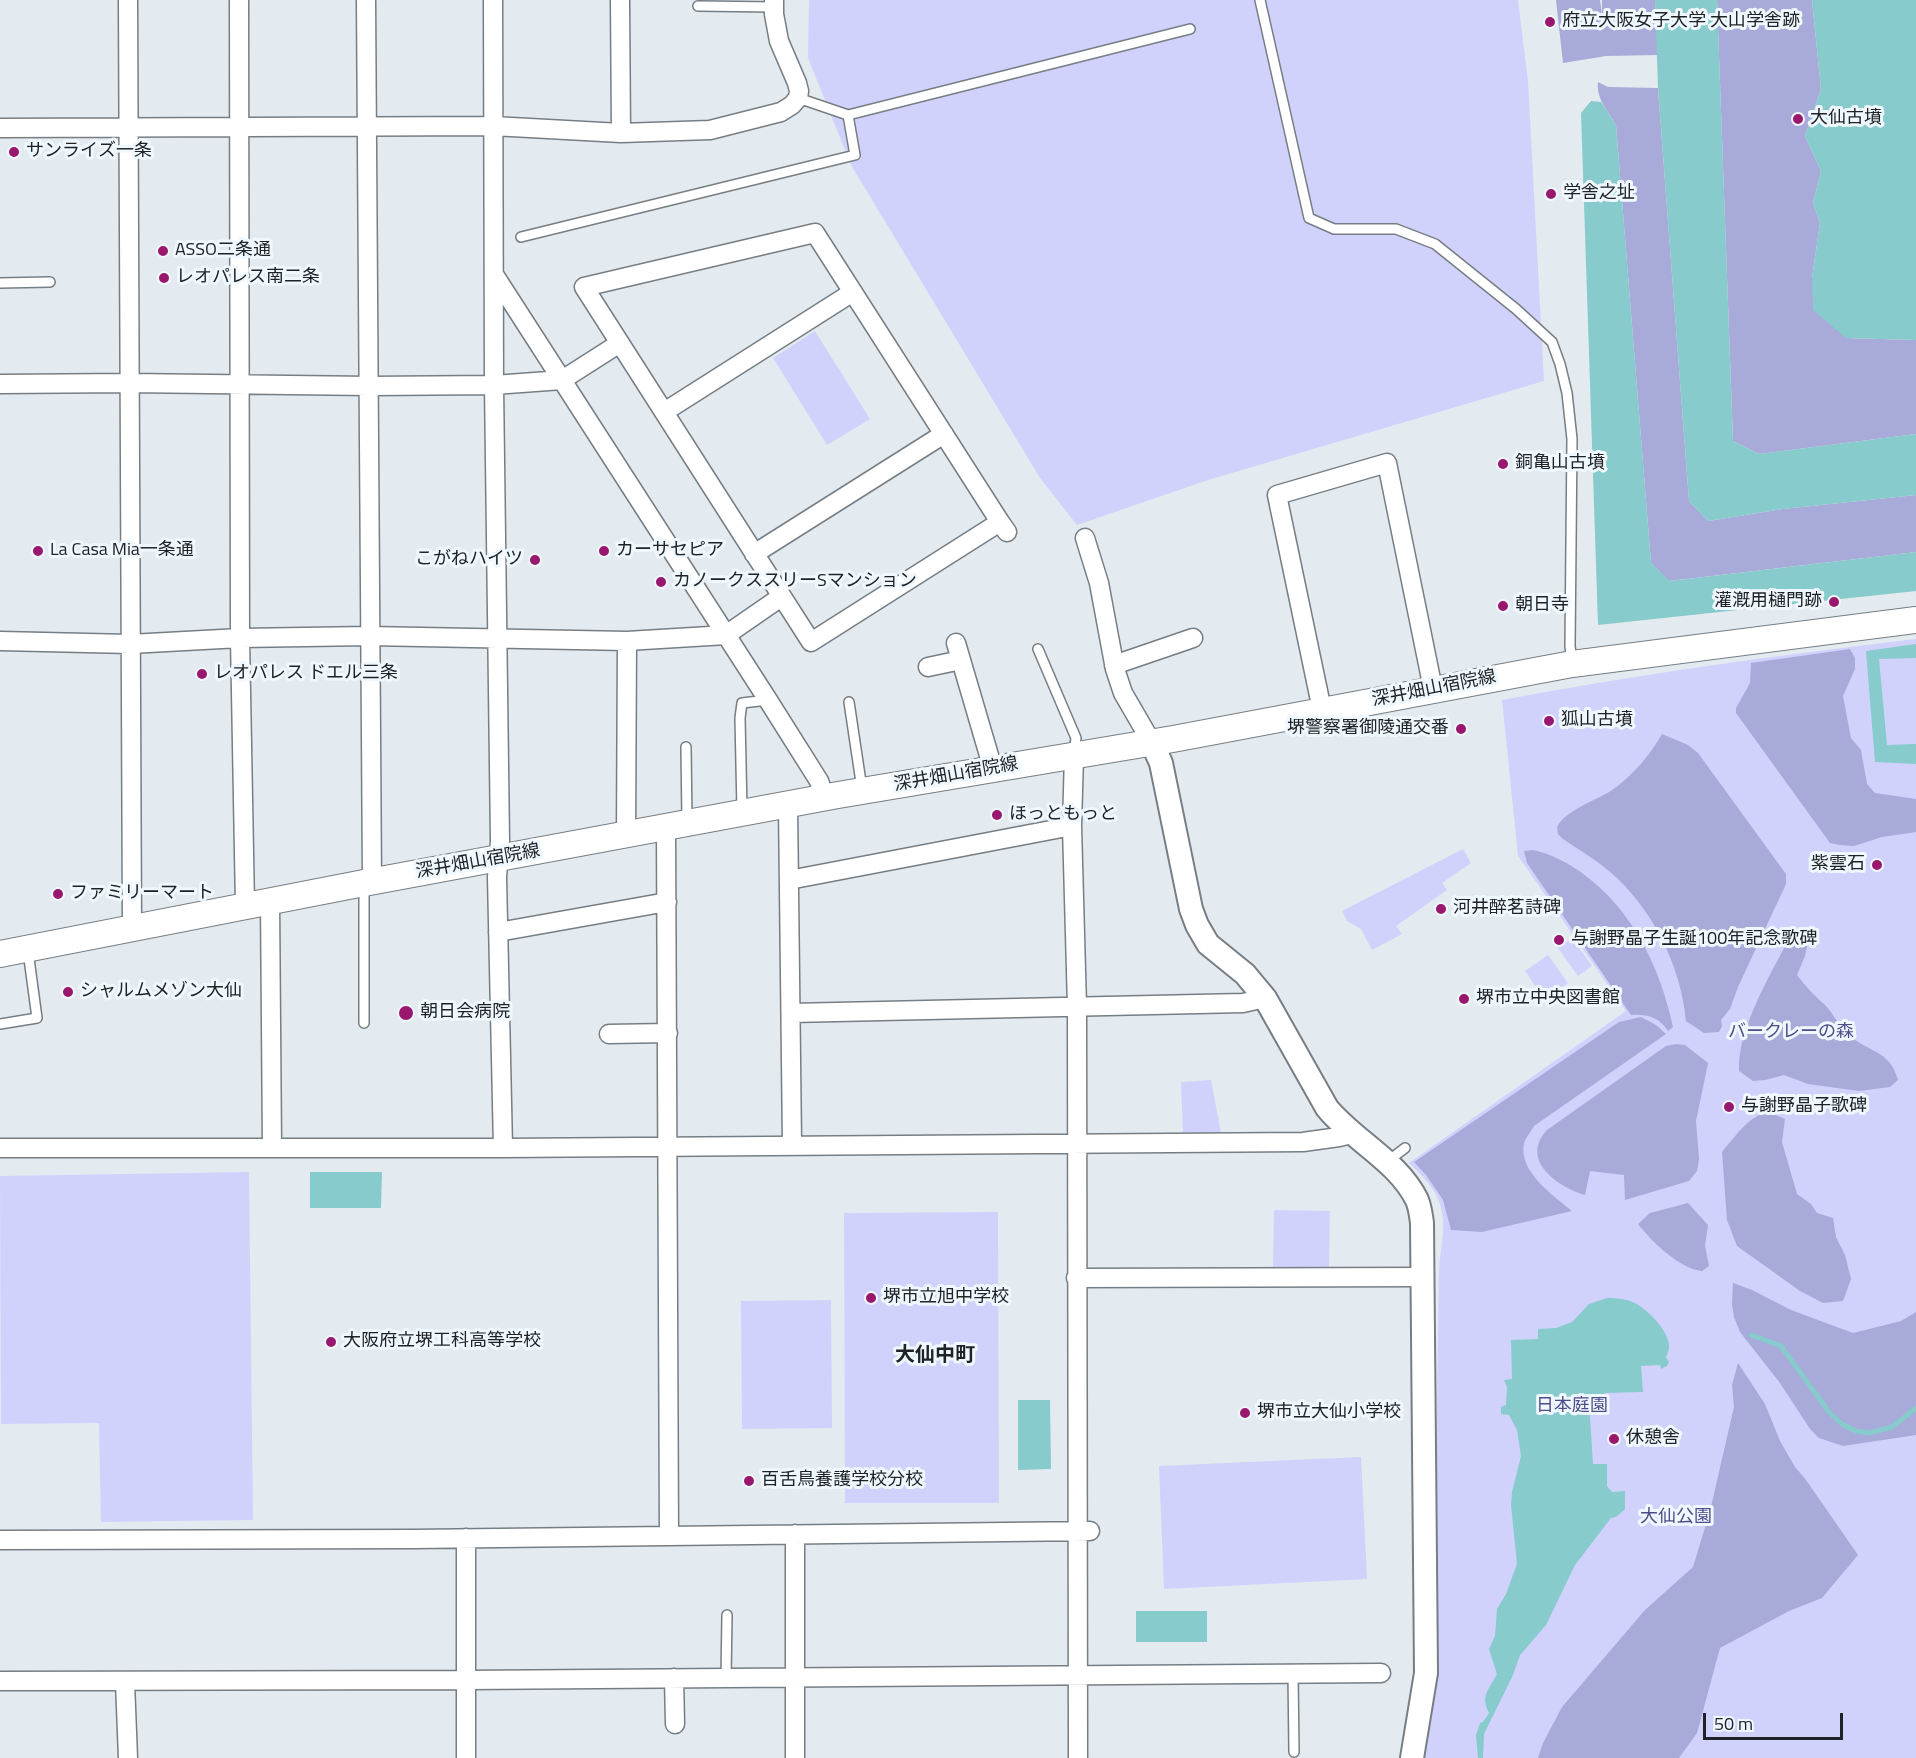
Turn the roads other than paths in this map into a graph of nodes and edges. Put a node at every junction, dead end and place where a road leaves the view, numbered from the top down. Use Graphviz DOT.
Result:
graph roads {
  1 [pos="128,0"];
  2 [pos="239,0"];
  3 [pos="366,0"];
  4 [pos="493,0"];
  5 [pos="620,0"];
  6 [pos="1260,0"];
  7 [pos="774,3"];
  8 [pos="698,6"];
  9 [pos="1190,29"];
  10 [pos="798,98"];
  11 [pos="848,115"];
  12 [pos="366,126"];
  13 [pos="493,126"];
  14 [pos="129,127"];
  15 [pos="0,128"];
  16 [pos="239,129"];
  17 [pos="621,133"];
  18 [pos="521,237"];
  19 [pos="495,276"];
  20 [pos="50,282"];
  21 [pos="0,283"];
  22 [pos="853,292"];
  23 [pos="620,343"];
  24 [pos="562,380"];
  25 [pos="129,383"];
  26 [pos="0,384"];
  27 [pos="494,385"];
  28 [pos="239,386"];
  29 [pos="370,386"];
  30 [pos="664,412"];
  31 [pos="944,434"];
  32 [pos="1084,538"];
  33 [pos="754,554"];
  34 [pos="782,597"];
  35 [pos="1916,620"];
  36 [pos="726,635"];
  37 [pos="369,636"];
  38 [pos="240,638"];
  39 [pos="1193,638"];
  40 [pos="497,639"];
  41 [pos="0,641"];
  42 [pos="627,641"];
  43 [pos="130,644"];
  44 [pos="1038,649"];
  45 [pos="1572,664"];
  46 [pos="1114,665"];
  47 [pos="928,667"];
  48 [pos="1433,689"];
  49 [pos="768,700"];
  50 [pos="849,702"];
  51 [pos="1322,710"];
  52 [pos="1152,743"];
  53 [pos="686,747"];
  54 [pos="1074,755"];
  55 [pos="993,769"];
  56 [pos="862,791"];
  57 [pos="825,798"];
  58 [pos="788,805"];
  59 [pos="742,814"];
  60 [pos="676,826"];
  61 [pos="1072,826"];
  62 [pos="626,836"];
  63 [pos="499,858"];
  64 [pos="789,880"];
  65 [pos="368,882"];
  66 [pos="270,901"];
  67 [pos="667,902"];
  68 [pos="245,906"];
  69 [pos="132,929"];
  70 [pos="498,932"];
  71 [pos="28,949"];
  72 [pos="0,954"];
  73 [pos="1266,998"];
  74 [pos="1077,1007"];
  75 [pos="791,1013"];
  76 [pos="364,1023"];
  77 [pos="0,1024"];
  78 [pos="668,1033"];
  79 [pos="609,1034"];
  80 [pos="1352,1134"];
  81 [pos="1076,1143"];
  82 [pos="792,1145"];
  83 [pos="668,1146"];
  84 [pos="0,1148"];
  85 [pos="272,1148"];
  86 [pos="503,1148"];
  87 [pos="1406,1148"];
  88 [pos="1386,1162"];
  89 [pos="1423,1276"];
  90 [pos="1076,1278"];
  91 [pos="1084,1531"];
  92 [pos="795,1534"];
  93 [pos="669,1536"];
  94 [pos="466,1538"];
  95 [pos="0,1540"];
  96 [pos="727,1615"];
  97 [pos="1293,1673"];
  98 [pos="1381,1673"];
  99 [pos="1077,1674"];
  100 [pos="674,1678"];
  101 [pos="726,1678"];
  102 [pos="797,1678"];
  103 [pos="466,1680"];
  104 [pos="0,1681"];
  105 [pos="125,1682"];
  106 [pos="675,1724"];
  107 [pos="1294,1752"];
  108 [pos="128,1758"];
  109 [pos="466,1758"];
  110 [pos="795,1758"];
  111 [pos="1078,1758"];
  112 [pos="1412,1758"];
  1 -- 14 [label="street"];
  2 -- 16 [label="street"];
  3 -- 12 [label="street"];
  4 -- 13 [label="street"];
  5 -- 17 [label="street"];
  6 -- 45 [label="lane"];
  7 -- 8 [label="lane"];
  7 -- 10 [label="street"];
  9 -- 11 [label="lane"];
  10 -- 11 [label="lane"];
  10 -- 17 [label="street"];
  11 -- 18 [label="lane"];
  12 -- 13 [label="street"];
  12 -- 16 [label="street"];
  12 -- 29 [label="street"];
  13 -- 17 [label="street"];
  13 -- 19 [label="street"];
  14 -- 15 [label="street"];
  14 -- 16 [label="street"];
  14 -- 25 [label="street"];
  16 -- 28 [label="street"];
  19 -- 24 [label="street"];
  19 -- 27 [label="street"];
  20 -- 21 [label="lane"];
  22 -- 23 [label="street"];
  22 -- 30 [label="street"];
  22 -- 31 [label="street"];
  23 -- 24 [label="street"];
  23 -- 30 [label="street"];
  24 -- 27 [label="street"];
  24 -- 36 [label="street"];
  25 -- 26 [label="street"];
  25 -- 28 [label="street"];
  25 -- 43 [label="street"];
  27 -- 29 [label="street"];
  27 -- 40 [label="street"];
  28 -- 29 [label="street"];
  28 -- 38 [label="street"];
  29 -- 37 [label="street"];
  30 -- 33 [label="street"];
  31 -- 33 [label="street"];
  31 -- 34 [label="street"];
  32 -- 46 [label="street"];
  33 -- 34 [label="street"];
  34 -- 36 [label="street"];
  35 -- 45 [label="main road, 深井畑山宿院線"];
  36 -- 42 [label="street"];
  36 -- 49 [label="street"];
  37 -- 38 [label="street"];
  37 -- 40 [label="street"];
  37 -- 65 [label="street"];
  38 -- 43 [label="street"];
  38 -- 68 [label="street"];
  39 -- 46 [label="street"];
  40 -- 42 [label="street"];
  40 -- 63 [label="street"];
  41 -- 43 [label="street"];
  42 -- 62 [label="street"];
  43 -- 69 [label="street"];
  44 -- 54 [label="lane"];
  45 -- 48 [label="main road, 深井畑山宿院線"];
  46 -- 52 [label="street"];
  47 -- 55 [label="street"];
  48 -- 51 [label="main road, 深井畑山宿院線"];
  48 -- 51 [label="street"];
  49 -- 57 [label="street"];
  49 -- 59 [label="lane"];
  50 -- 56 [label="lane"];
  51 -- 52 [label="main road, 深井畑山宿院線"];
  52 -- 54 [label="main road, 深井畑山宿院線"];
  52 -- 73 [label="street"];
  53 -- 60 [label="lane"];
  54 -- 55 [label="main road, 深井畑山宿院線"];
  54 -- 61 [label="street"];
  55 -- 56 [label="main road, 深井畑山宿院線"];
  56 -- 57 [label="main road, 深井畑山宿院線"];
  57 -- 58 [label="main road, 深井畑山宿院線"];
  58 -- 59 [label="main road, 深井畑山宿院線"];
  58 -- 64 [label="street"];
  59 -- 60 [label="main road, 深井畑山宿院線"];
  60 -- 62 [label="main road, 深井畑山宿院線"];
  60 -- 67 [label="street"];
  61 -- 64 [label="street"];
  61 -- 74 [label="street"];
  62 -- 63 [label="main road, 深井畑山宿院線"];
  63 -- 65 [label="main road, 深井畑山宿院線"];
  63 -- 70 [label="street"];
  64 -- 75 [label="street"];
  65 -- 66 [label="main road, 深井畑山宿院線"];
  65 -- 76 [label="lane"];
  66 -- 68 [label="main road, 深井畑山宿院線"];
  66 -- 85 [label="street"];
  67 -- 70 [label="street"];
  67 -- 78 [label="street"];
  68 -- 69 [label="main road, 深井畑山宿院線"];
  69 -- 71 [label="main road, 深井畑山宿院線"];
  70 -- 86 [label="street"];
  71 -- 72 [label="main road, 深井畑山宿院線"];
  71 -- 77 [label="lane"];
  73 -- 74 [label="street"];
  73 -- 80 [label="street"];
  74 -- 75 [label="street"];
  74 -- 81 [label="street"];
  75 -- 82 [label="street"];
  78 -- 79 [label="street"];
  78 -- 83 [label="street"];
  80 -- 81 [label="street"];
  80 -- 88 [label="street"];
  81 -- 82 [label="street"];
  81 -- 90 [label="street"];
  82 -- 83 [label="street"];
  83 -- 86 [label="street"];
  83 -- 93 [label="street"];
  84 -- 85 [label="street"];
  85 -- 86 [label="street"];
  87 -- 88 [label="lane"];
  88 -- 89 [label="street"];
  89 -- 90 [label="street"];
  89 -- 112 [label="street"];
  90 -- 91 [label="street"];
  91 -- 92 [label="street"];
  91 -- 99 [label="street"];
  92 -- 93 [label="street"];
  92 -- 102 [label="street"];
  93 -- 94 [label="street"];
  94 -- 95 [label="street"];
  94 -- 103 [label="street"];
  96 -- 101 [label="lane"];
  97 -- 98 [label="street"];
  97 -- 99 [label="street"];
  97 -- 107 [label="lane"];
  99 -- 102 [label="street"];
  99 -- 111 [label="street"];
  100 -- 101 [label="street"];
  100 -- 103 [label="street"];
  100 -- 106 [label="street"];
  101 -- 102 [label="street"];
  102 -- 110 [label="street"];
  103 -- 105 [label="street"];
  103 -- 109 [label="street"];
  104 -- 105 [label="street"];
  105 -- 108 [label="street"];
}
